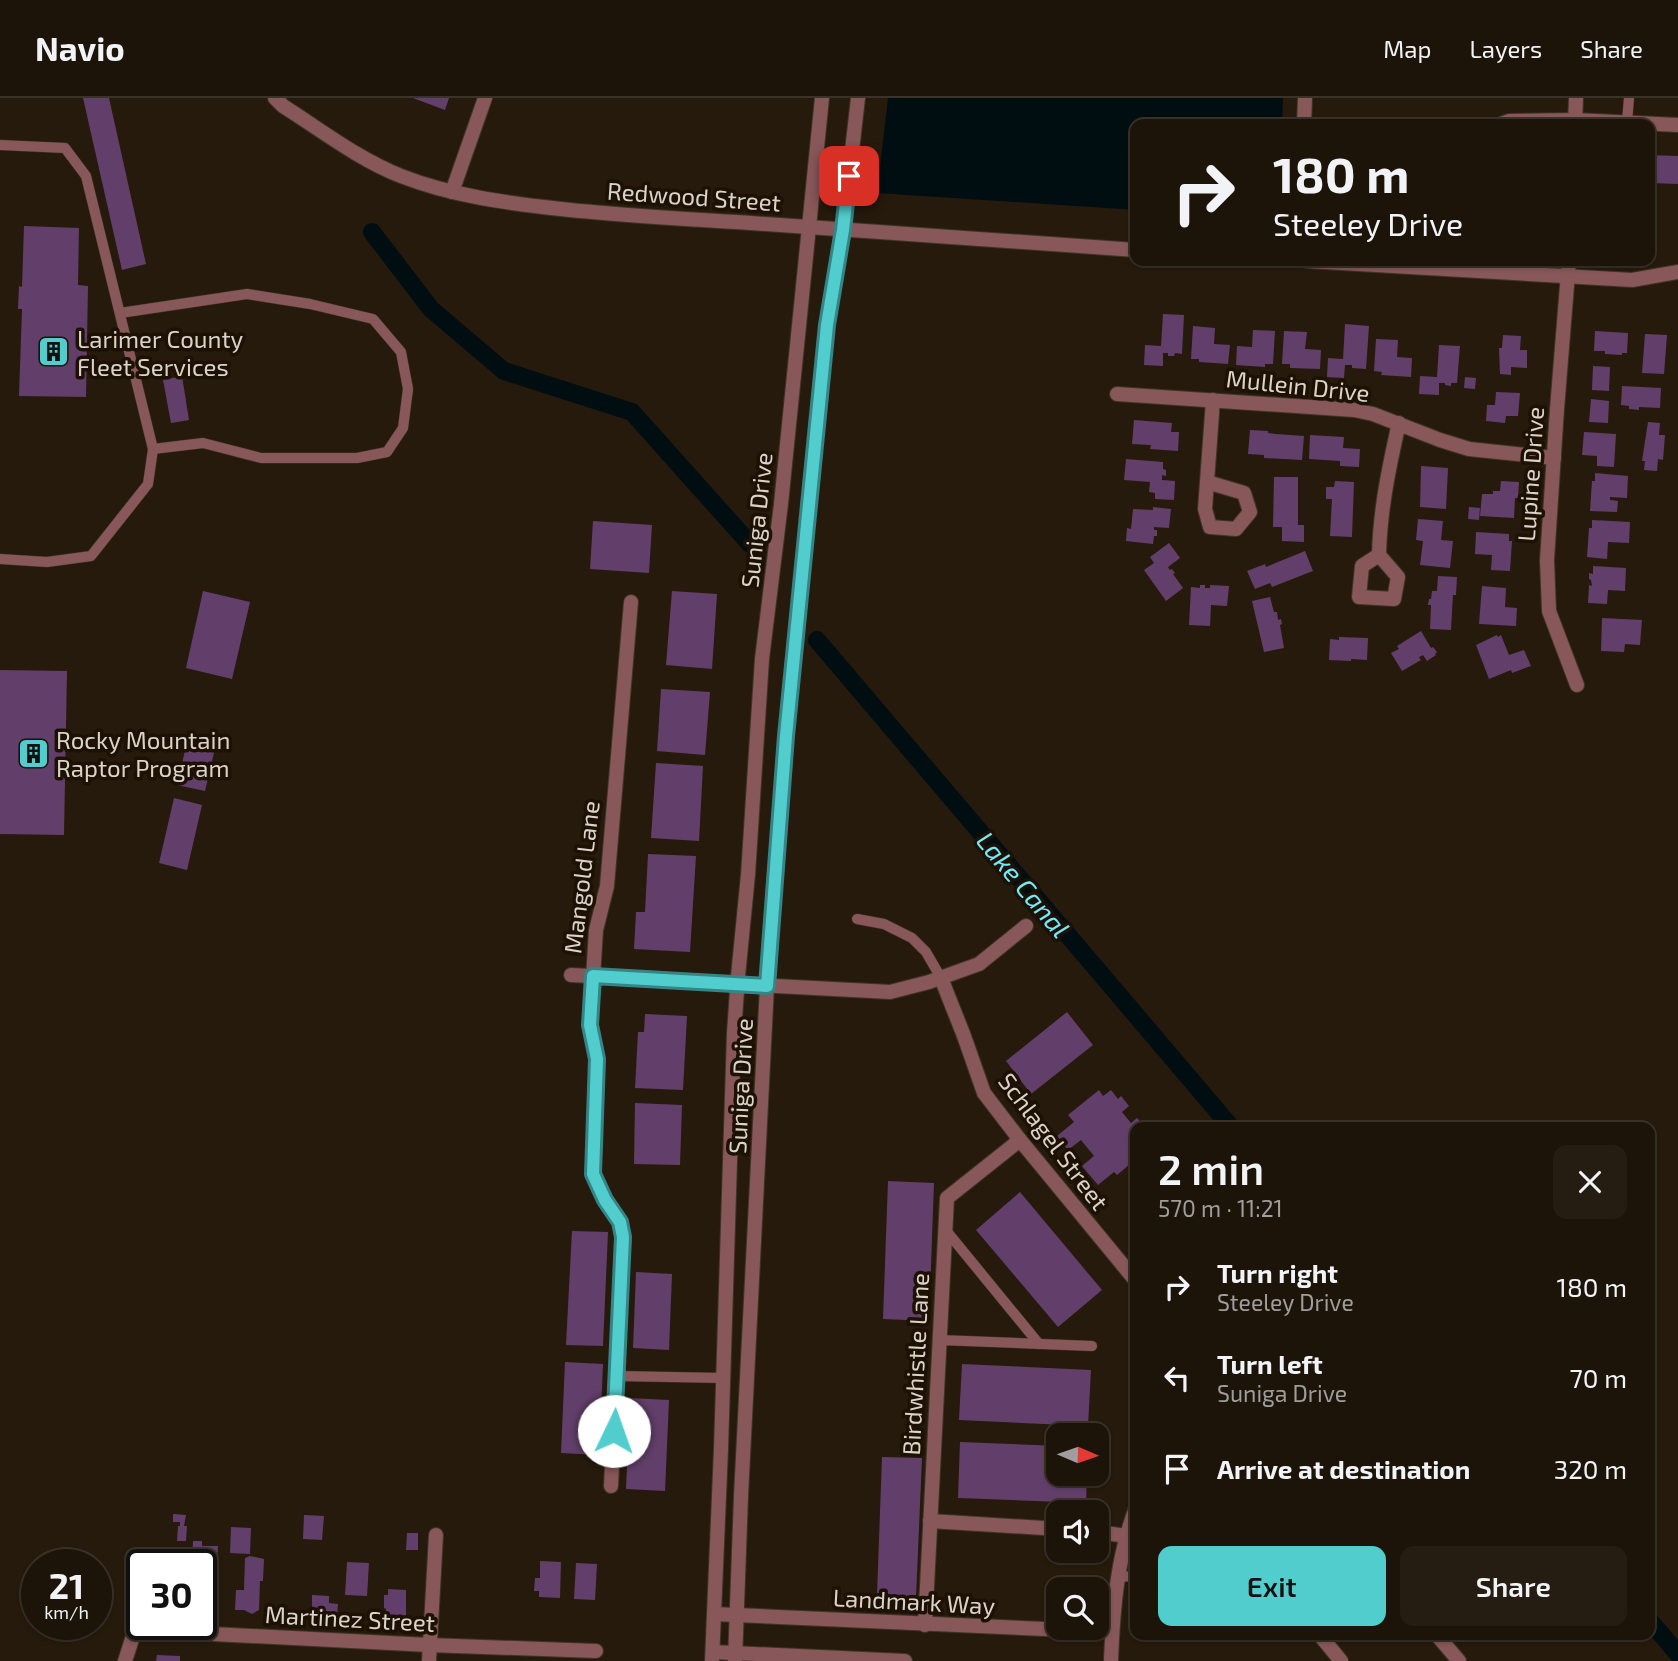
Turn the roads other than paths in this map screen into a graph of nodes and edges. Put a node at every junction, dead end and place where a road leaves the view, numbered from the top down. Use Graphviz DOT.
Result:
graph roads {
  1 [pos="275,98"];
  2 [pos="485,98"];
  3 [pos="822,98"];
  4 [pos="858,98"];
  5 [pos="1305,98"];
  6 [pos="1576,98"];
  7 [pos="1629,98"];
  8 [pos="1304,119"];
  9 [pos="1575,119"];
  10 [pos="1627,119"];
  11 [pos="1655,124"];
  12 [pos="1678,125"];
  13 [pos="0,145"];
  14 [pos="452,192"];
  15 [pos="808,226"];
  16 [pos="843,230"];
  17 [pos="1130,250"];
  18 [pos="1389,266"];
  19 [pos="1569,266"];
  20 [pos="1678,272"];
  21 [pos="1568,277"];
  22 [pos="120,313"];
  23 [pos="1117,394"];
  24 [pos="1213,400"];
  25 [pos="1399,423"];
  26 [pos="153,449"];
  27 [pos="1554,458"];
  28 [pos="1207,482"];
  29 [pos="1379,555"];
  30 [pos="0,559"];
  31 [pos="631,602"];
  32 [pos="1577,685"];
  33 [pos="857,919"];
  34 [pos="1026,926"];
  35 [pos="571,975"];
  36 [pos="593,976"];
  37 [pos="941,978"];
  38 [pos="738,985"];
  39 [pos="767,986"];
  40 [pos="1020,1140"];
  41 [pos="944,1228"];
  42 [pos="1130,1274"];
  43 [pos="939,1340"];
  44 [pos="1039,1344"];
  45 [pos="1092,1346"];
  46 [pos="616,1376"];
  47 [pos="723,1378"];
  48 [pos="611,1486"];
  49 [pos="930,1521"];
  50 [pos="1130,1527"];
  51 [pos="1046,1528"];
  52 [pos="1109,1534"];
  53 [pos="436,1535"];
  54 [pos="1127,1536"];
  55 [pos="1118,1576"];
  56 [pos="1130,1577"];
  57 [pos="714,1614"];
  58 [pos="737,1615"];
  59 [pos="925,1625"];
  60 [pos="1112,1632"];
  61 [pos="1324,1640"];
  62 [pos="1441,1640"];
  63 [pos="429,1645"];
  64 [pos="596,1651"];
  65 [pos="712,1656"];
  66 [pos="735,1657"];
  67 [pos="125,1661"];
  68 [pos="429,1661"];
  69 [pos="905,1661"];
  70 [pos="1111,1661"];
  71 [pos="1341,1661"];
  72 [pos="1459,1661"];
  1 -- 14 [label="street, Redwood Street"];
  2 -- 14 [label="street"];
  3 -- 15 [label="street, Suniga Drive"];
  4 -- 16 [label="street, Suniga Drive"];
  5 -- 8 [label="street"];
  6 -- 9 [label="street"];
  7 -- 10 [label="lane"];
  11 -- 12 [label="street"];
  13 -- 22 [label="lane"];
  14 -- 15 [label="street, Redwood Street"];
  15 -- 16 [label="street, Redwood Street"];
  15 -- 38 [label="street, Suniga Drive"];
  16 -- 17 [label="street, Redwood Street"];
  16 -- 39 [label="street, Suniga Drive"];
  18 -- 21 [label="street"];
  19 -- 21 [label="street, Lupine Drive"];
  20 -- 21 [label="street"];
  21 -- 27 [label="street, Lupine Drive"];
  22 -- 26 [label="lane"];
  22 -- 26 [label="lane"];
  23 -- 24 [label="street, Mullein Drive"];
  24 -- 25 [label="street, Mullein Drive"];
  24 -- 28 [label="street"];
  25 -- 27 [label="street, Mullein Drive"];
  25 -- 29 [label="street"];
  26 -- 30 [label="lane"];
  27 -- 32 [label="street, Lupine Drive"];
  31 -- 36 [label="street, Mangold Lane"];
  33 -- 37 [label="lane"];
  34 -- 37 [label="street"];
  35 -- 36 [label="street"];
  36 -- 38 [label="street"];
  36 -- 46 [label="street, Mangold Lane"];
  37 -- 39 [label="street"];
  37 -- 40 [label="street, Schlagel Street"];
  38 -- 39 [label="street"];
  38 -- 47 [label="street, Suniga Drive"];
  39 -- 58 [label="street, Suniga Drive"];
  40 -- 41 [label="street, Birdwhistle Lane"];
  40 -- 42 [label="street, Schlagel Street"];
  41 -- 43 [label="street, Birdwhistle Lane"];
  41 -- 44 [label="lane"];
  43 -- 44 [label="lane"];
  43 -- 49 [label="street, Birdwhistle Lane"];
  44 -- 45 [label="lane"];
  46 -- 47 [label="lane"];
  46 -- 48 [label="street, Mangold Lane"];
  47 -- 57 [label="street, Suniga Drive"];
  49 -- 51 [label="street"];
  49 -- 59 [label="street, Birdwhistle Lane"];
  50 -- 54 [label="street"];
  52 -- 54 [label="street"];
  53 -- 63 [label="street"];
  54 -- 55 [label="street"];
  55 -- 56 [label="lane"];
  55 -- 60 [label="street"];
  57 -- 58 [label="street, Landmark Way"];
  57 -- 65 [label="street, Suniga Drive"];
  58 -- 59 [label="street, Landmark Way"];
  58 -- 66 [label="street, Suniga Drive"];
  59 -- 60 [label="street, Landmark Way"];
  60 -- 70 [label="street"];
  61 -- 71 [label="street"];
  62 -- 72 [label="street"];
  63 -- 64 [label="street, Martinez Street"];
  63 -- 67 [label="street, Martinez Street"];
  63 -- 68 [label="street"];
  65 -- 66 [label="street"];
  66 -- 69 [label="street"];
}
